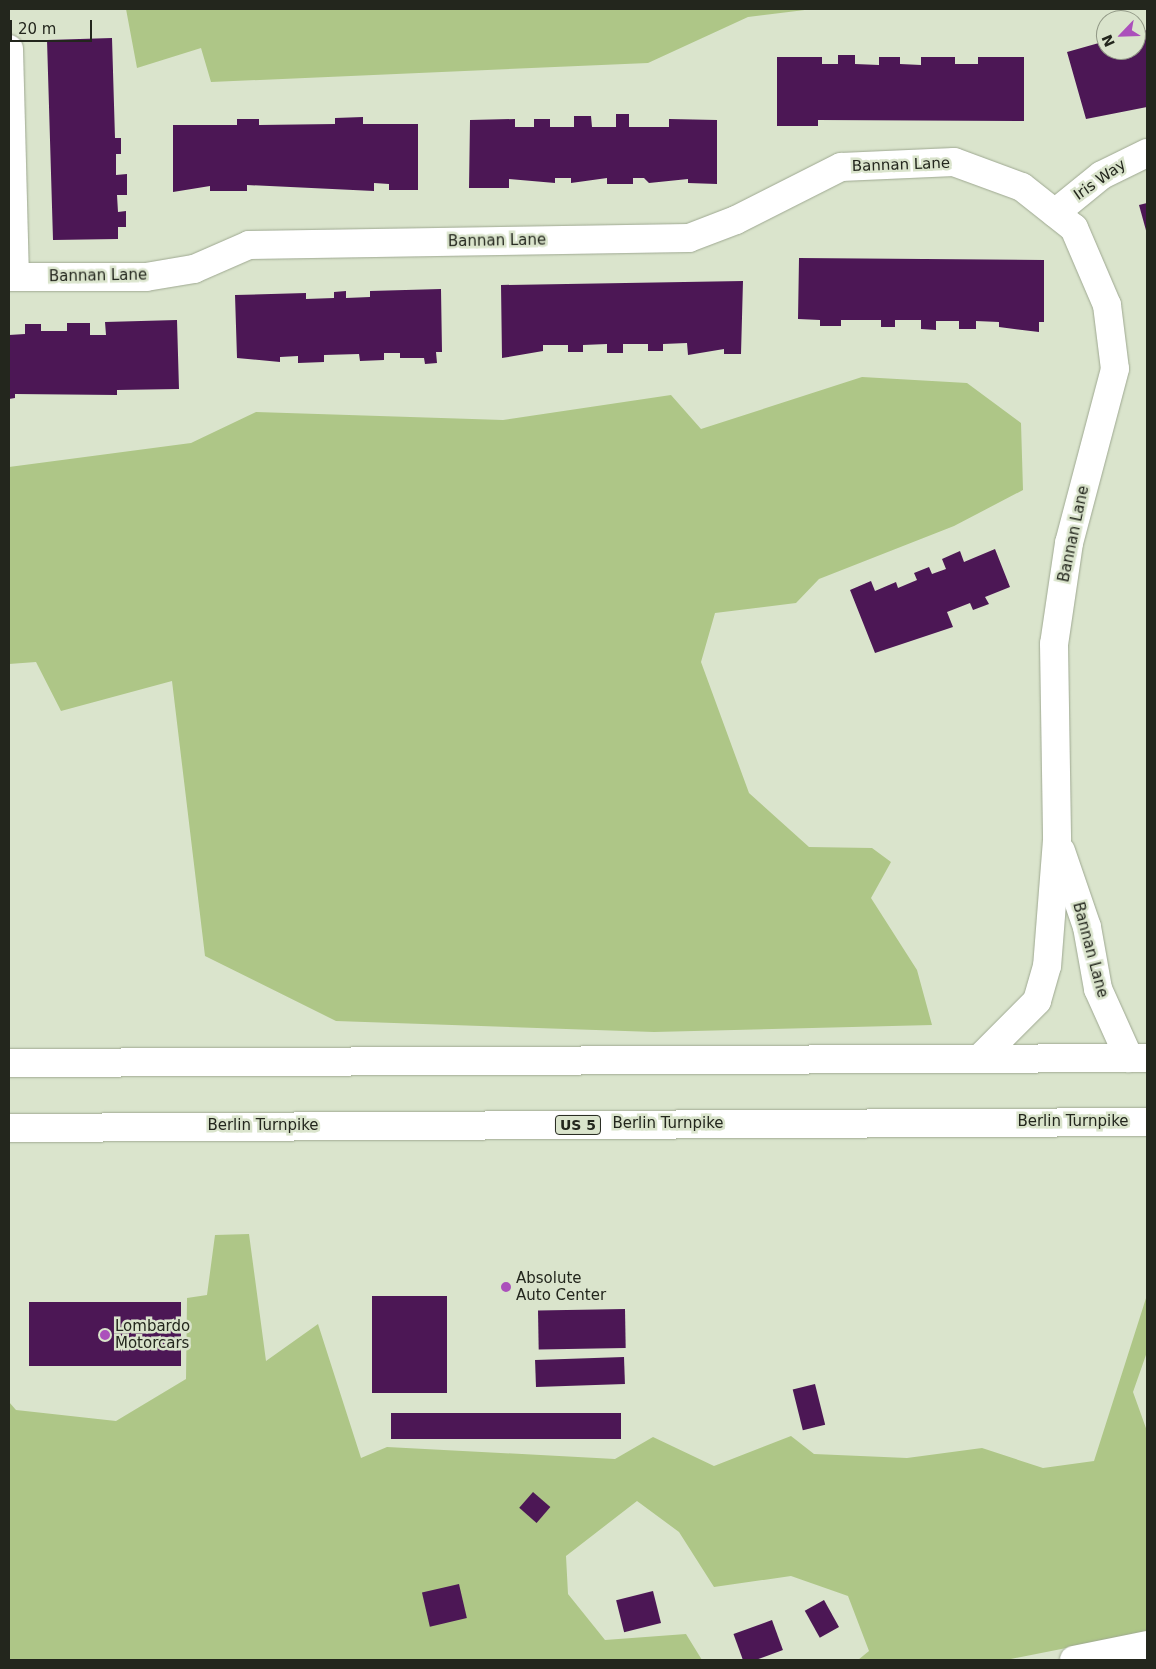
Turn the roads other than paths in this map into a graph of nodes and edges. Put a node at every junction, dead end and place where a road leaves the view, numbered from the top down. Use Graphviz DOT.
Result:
graph roads {
  1 [pos="9,49"];
  2 [pos="1147,153"];
  3 [pos="1055,213"];
  4 [pos="12,277"];
  5 [pos="1057,840"];
  6 [pos="980,1058"];
  7 [pos="1138,1058"];
  8 [pos="9,1063"];
  9 [pos="1147,1122"];
  10 [pos="9,1128"];
  11 [pos="1147,1645"];
  12 [pos="1074,1660"];
  1 -- 4 [label="main road, Bannan Lane"];
  2 -- 3 [label="main road, Iris Way"];
  3 -- 4 [label="main road, Bannan Lane"];
  3 -- 5 [label="main road, Bannan Lane"];
  5 -- 6 [label="main road, Bannan Lane"];
  5 -- 7 [label="main road, Bannan Lane"];
  6 -- 7 [label="main road"];
  6 -- 8 [label="main road"];
  9 -- 10 [label="main road, Berlin Turnpike / US 5"];
  11 -- 12 [label="main road"];
}
